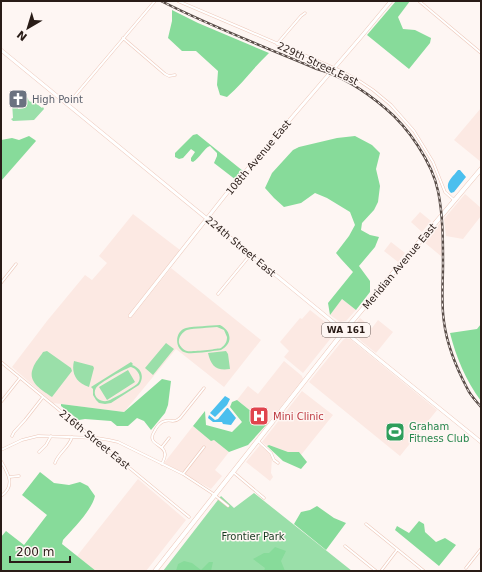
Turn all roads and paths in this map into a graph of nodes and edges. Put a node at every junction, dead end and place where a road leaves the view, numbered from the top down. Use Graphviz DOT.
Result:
graph roads {
  1 [pos="155,1"];
  2 [pos="178,1"];
  3 [pos="391,1"];
  4 [pos="419,1"];
  5 [pos="305,13"];
  6 [pos="123,38"];
  7 [pos="277,44"];
  8 [pos="1,50"];
  9 [pos="481,52"];
  10 [pos="334,69"];
  11 [pos="175,75"];
  12 [pos="68,104"];
  13 [pos="481,169"];
  14 [pos="454,200"];
  15 [pos="208,219"];
  16 [pos="251,254"];
  17 [pos="16,264"];
  18 [pos="1,283"];
  19 [pos="218,294"];
  20 [pos="130,316"];
  21 [pos="344,332"];
  22 [pos="1,362"];
  23 [pos="20,378"];
  24 [pos="204,388"];
  25 [pos="43,397"];
  26 [pos="1,402"];
  27 [pos="12,436"];
  28 [pos="51,436"];
  29 [pos="72,437"];
  30 [pos="93,438"];
  31 [pos="168,438"];
  32 [pos="258,441"];
  33 [pos="481,442"];
  34 [pos="162,447"];
  35 [pos="204,447"];
  36 [pos="1,450"];
  37 [pos="39,452"];
  38 [pos="1,461"];
  39 [pos="56,463"];
  40 [pos="278,463"];
  41 [pos="162,464"];
  42 [pos="2,465"];
  43 [pos="233,472"];
  44 [pos="183,474"];
  45 [pos="19,476"];
  46 [pos="9,477"];
  47 [pos="215,495"];
  48 [pos="1,496"];
  49 [pos="264,498"];
  50 [pos="228,506"];
  51 [pos="189,517"];
  52 [pos="366,524"];
  53 [pos="345,546"];
  54 [pos="398,550"];
  55 [pos="481,551"];
  56 [pos="466,568"];
  57 [pos="155,571"];
  58 [pos="376,571"];
  59 [pos="380,571"];
  60 [pos="424,571"];
  1 -- 6 [label="street"];
  2 -- 7 [label="street, 229th Street East"];
  3 -- 10 [label="main road, 108th Avenue East"];
  4 -- 9 [label="street"];
  5 -- 7 [label="street"];
  6 -- 11 [label="street"];
  6 -- 12 [label="street"];
  7 -- 10 [label="street, 229th Street East"];
  8 -- 12 [label="main road, 224th Street East"];
  10 -- 14 [label="street, 229th Street East"];
  10 -- 15 [label="main road, 108th Avenue East"];
  12 -- 15 [label="main road, 224th Street East"];
  13 -- 14 [label="main road, Meridian Avenue East / WA 161"];
  14 -- 21 [label="main road, Meridian Avenue East / WA 161"];
  15 -- 16 [label="main road, 224th Street East"];
  15 -- 20 [label="main road, 108th Avenue East"];
  16 -- 19 [label="street"];
  16 -- 21 [label="main road, 224th Street East"];
  17 -- 18 [label="street"];
  21 -- 32 [label="main road, Meridian Avenue East / WA 161"];
  21 -- 33 [label="main road, 224th Street East"];
  22 -- 23 [label="street, 216th Street East"];
  23 -- 25 [label="street, 216th Street East"];
  23 -- 26 [label="street"];
  24 -- 34 [label="street"];
  25 -- 27 [label="street"];
  25 -- 30 [label="street, 216th Street East"];
  28 -- 29 [label="street"];
  28 -- 36 [label="street"];
  28 -- 37 [label="street"];
  29 -- 30 [label="street"];
  29 -- 39 [label="street"];
  30 -- 41 [label="street"];
  30 -- 51 [label="street, 216th Street East"];
  31 -- 34 [label="street"];
  32 -- 40 [label="street"];
  32 -- 43 [label="main road, Meridian Avenue East / WA 161"];
  34 -- 41 [label="street"];
  35 -- 44 [label="street"];
  38 -- 42 [label="street"];
  41 -- 44 [label="street"];
  42 -- 46 [label="street"];
  43 -- 47 [label="main road, Meridian Avenue East / WA 161"];
  43 -- 49 [label="street"];
  44 -- 47 [label="street"];
  45 -- 46 [label="street"];
  46 -- 48 [label="street"];
  47 -- 50 [label="street"];
  47 -- 57 [label="main road, Meridian Avenue East / WA 161"];
  52 -- 54 [label="street"];
  53 -- 58 [label="street"];
  54 -- 59 [label="street"];
  54 -- 60 [label="street"];
  55 -- 56 [label="street"];
}
